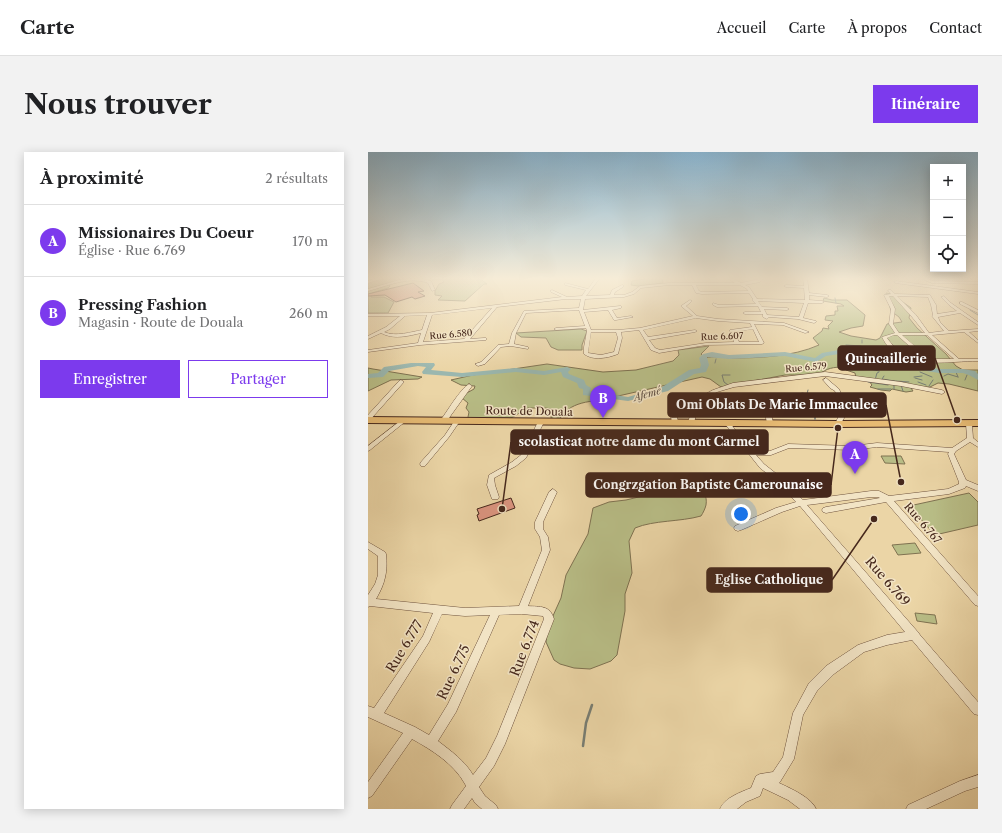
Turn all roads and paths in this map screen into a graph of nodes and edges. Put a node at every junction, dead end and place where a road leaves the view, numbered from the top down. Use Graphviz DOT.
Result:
graph roads {
  1 [pos="480,309"];
  2 [pos="494,309"];
  3 [pos="609,309"];
  4 [pos="613,309"];
  5 [pos="686,309"];
  6 [pos="761,309"];
  7 [pos="784,309"];
  8 [pos="787,309"];
  9 [pos="804,309"];
  10 [pos="893,309"];
  11 [pos="907,309"];
  12 [pos="933,309"];
  13 [pos="957,309"];
  14 [pos="581,311"];
  15 [pos="961,312"];
  16 [pos="744,313"];
  17 [pos="430,314"];
  18 [pos="568,314"];
  19 [pos="764,314"];
  20 [pos="368,315"];
  21 [pos="403,315"];
  22 [pos="934,316"];
  23 [pos="631,317"];
  24 [pos="696,317"];
  25 [pos="799,318"];
  26 [pos="814,322"];
  27 [pos="752,323"];
  28 [pos="770,323"];
  29 [pos="978,324"];
  30 [pos="753,328"];
  31 [pos="556,329"];
  32 [pos="589,329"];
  33 [pos="640,329"];
  34 [pos="978,330"];
  35 [pos="425,331"];
  36 [pos="618,331"];
  37 [pos="667,331"];
  38 [pos="695,331"];
  39 [pos="965,331"];
  40 [pos="382,332"];
  41 [pos="807,332"];
  42 [pos="947,332"];
  43 [pos="898,334"];
  44 [pos="928,334"];
  45 [pos="671,335"];
  46 [pos="368,338"];
  47 [pos="484,339"];
  48 [pos="647,339"];
  49 [pos="466,340"];
  50 [pos="978,342"];
  51 [pos="737,343"];
  52 [pos="420,344"];
  53 [pos="511,345"];
  54 [pos="526,348"];
  55 [pos="368,350"];
  56 [pos="957,359"];
  57 [pos="928,360"];
  58 [pos="978,360"];
  59 [pos="478,364"];
  60 [pos="826,380"];
  61 [pos="402,382"];
  62 [pos="469,386"];
  63 [pos="942,392"];
  64 [pos="766,403"];
  65 [pos="673,410"];
  66 [pos="368,419"];
  67 [pos="404,420"];
  68 [pos="443,421"];
  69 [pos="457,421"];
  70 [pos="541,422"];
  71 [pos="675,423"];
  72 [pos="691,423"];
  73 [pos="727,423"];
  74 [pos="770,423"];
  75 [pos="978,423"];
  76 [pos="838,424"];
  77 [pos="969,424"];
  78 [pos="970,439"];
  79 [pos="978,445"];
  80 [pos="368,449"];
  81 [pos="953,450"];
  82 [pos="752,453"];
  83 [pos="423,464"];
  84 [pos="963,482"];
  85 [pos="978,488"];
  86 [pos="553,492"];
  87 [pos="495,497"];
  88 [pos="888,499"];
  89 [pos="801,502"];
  90 [pos="826,510"];
  91 [pos="738,528"];
  92 [pos="368,544"];
  93 [pos="978,602"];
  94 [pos="368,603"];
  95 [pos="438,610"];
  96 [pos="522,610"];
  97 [pos="496,612"];
  98 [pos="915,635"];
  99 [pos="978,710"];
  100 [pos="372,713"];
  101 [pos="411,731"];
  102 [pos="431,742"];
  103 [pos="760,780"];
  104 [pos="978,781"];
  105 [pos="472,786"];
  106 [pos="368,792"];
  107 [pos="456,809"];
  108 [pos="492,809"];
  109 [pos="726,809"];
  110 [pos="810,809"];
  111 [pos="912,809"];
  1 -- 17 [label="street"];
  2 -- 49 [label="street"];
  3 -- 4 [label="street"];
  3 -- 14 [label="street"];
  3 -- 23 [label="street"];
  5 -- 24 [label="street"];
  6 -- 19 [label="street"];
  7 -- 8 [label="street"];
  9 -- 25 [label="street"];
  10 -- 43 [label="street"];
  11 -- 44 [label="street"];
  12 -- 22 [label="street"];
  13 -- 15 [label="street"];
  14 -- 18 [label="street"];
  14 -- 32 [label="street"];
  14 -- 53 [label="street"];
  15 -- 22 [label="street"];
  15 -- 29 [label="street"];
  16 -- 19 [label="street"];
  17 -- 21 [label="street"];
  17 -- 35 [label="street"];
  19 -- 25 [label="street"];
  19 -- 28 [label="street"];
  20 -- 21 [label="street"];
  21 -- 40 [label="street"];
  22 -- 42 [label="street"];
  24 -- 27 [label="street"];
  24 -- 33 [label="street"];
  25 -- 26 [label="street"];
  27 -- 28 [label="street"];
  27 -- 30 [label="street, Rue 6.607"];
  28 -- 41 [label="street"];
  30 -- 51 [label="street"];
  30 -- 51 [label="street, Rue 6.607"];
  31 -- 32 [label="street"];
  32 -- 36 [label="street"];
  32 -- 36 [label="street"];
  33 -- 36 [label="street"];
  33 -- 48 [label="street"];
  34 -- 39 [label="street"];
  35 -- 40 [label="street"];
  35 -- 52 [label="street"];
  37 -- 45 [label="street"];
  38 -- 45 [label="street"];
  39 -- 42 [label="street"];
  39 -- 50 [label="street"];
  40 -- 46 [label="street"];
  42 -- 44 [label="street"];
  43 -- 44 [label="street"];
  43 -- 57 [label="street"];
  43 -- 57 [label="street"];
  44 -- 56 [label="street"];
  45 -- 48 [label="street"];
  47 -- 49 [label="street, Rue 6.580"];
  48 -- 51 [label="street, Rue 6.607"];
  49 -- 52 [label="street, Rue 6.580"];
  52 -- 55 [label="street, Rue 6.580"];
  53 -- 54 [label="street"];
  53 -- 59 [label="street"];
  56 -- 57 [label="street"];
  56 -- 58 [label="street"];
  60 -- 76 [label="street"];
  61 -- 66 [label="street"];
  62 -- 68 [label="street"];
  63 -- 72 [label="street, Rue 6.579"];
  64 -- 74 [label="street"];
  65 -- 71 [label="street"];
  66 -- 67 [label="highway, Route de Douala"];
  67 -- 68 [label="highway, Route de Douala"];
  67 -- 80 [label="street"];
  68 -- 69 [label="highway, Route de Douala"];
  69 -- 70 [label="highway, Route de Douala"];
  69 -- 83 [label="street"];
  70 -- 71 [label="highway, Route de Douala"];
  70 -- 87 [label="street"];
  71 -- 72 [label="highway, Route de Douala"];
  72 -- 73 [label="highway, Route de Douala"];
  73 -- 74 [label="highway, Route de Douala"];
  73 -- 82 [label="street, Rue 6.769"];
  74 -- 76 [label="highway, Route de Douala"];
  75 -- 77 [label="highway, Route de Douala"];
  76 -- 77 [label="highway, Route de Douala"];
  77 -- 78 [label="street"];
  78 -- 79 [label="street"];
  78 -- 81 [label="street"];
  81 -- 82 [label="street"];
  81 -- 84 [label="street"];
  82 -- 89 [label="street, Rue 6.769"];
  84 -- 85 [label="street"];
  84 -- 88 [label="street, Rue 6.767"];
  86 -- 96 [label="street"];
  88 -- 89 [label="street"];
  88 -- 90 [label="street"];
  88 -- 93 [label="street, Rue 6.767"];
  89 -- 91 [label="street"];
  89 -- 98 [label="street, Rue 6.769"];
  92 -- 94 [label="street"];
  94 -- 95 [label="street, Rue 6.774"];
  95 -- 97 [label="street, Rue 6.774"];
  95 -- 100 [label="street, Rue 6.777"];
  96 -- 97 [label="street, Rue 6.774"];
  96 -- 105 [label="street, Rue 6.774"];
  97 -- 102 [label="street, Rue 6.775"];
  98 -- 99 [label="street, Rue 6.769"];
  98 -- 103 [label="street"];
  100 -- 101 [label="street"];
  101 -- 102 [label="street"];
  101 -- 106 [label="street"];
  102 -- 105 [label="street"];
  103 -- 109 [label="street"];
  103 -- 110 [label="street"];
  104 -- 111 [label="street"];
  105 -- 107 [label="street"];
  105 -- 108 [label="street"];
}
